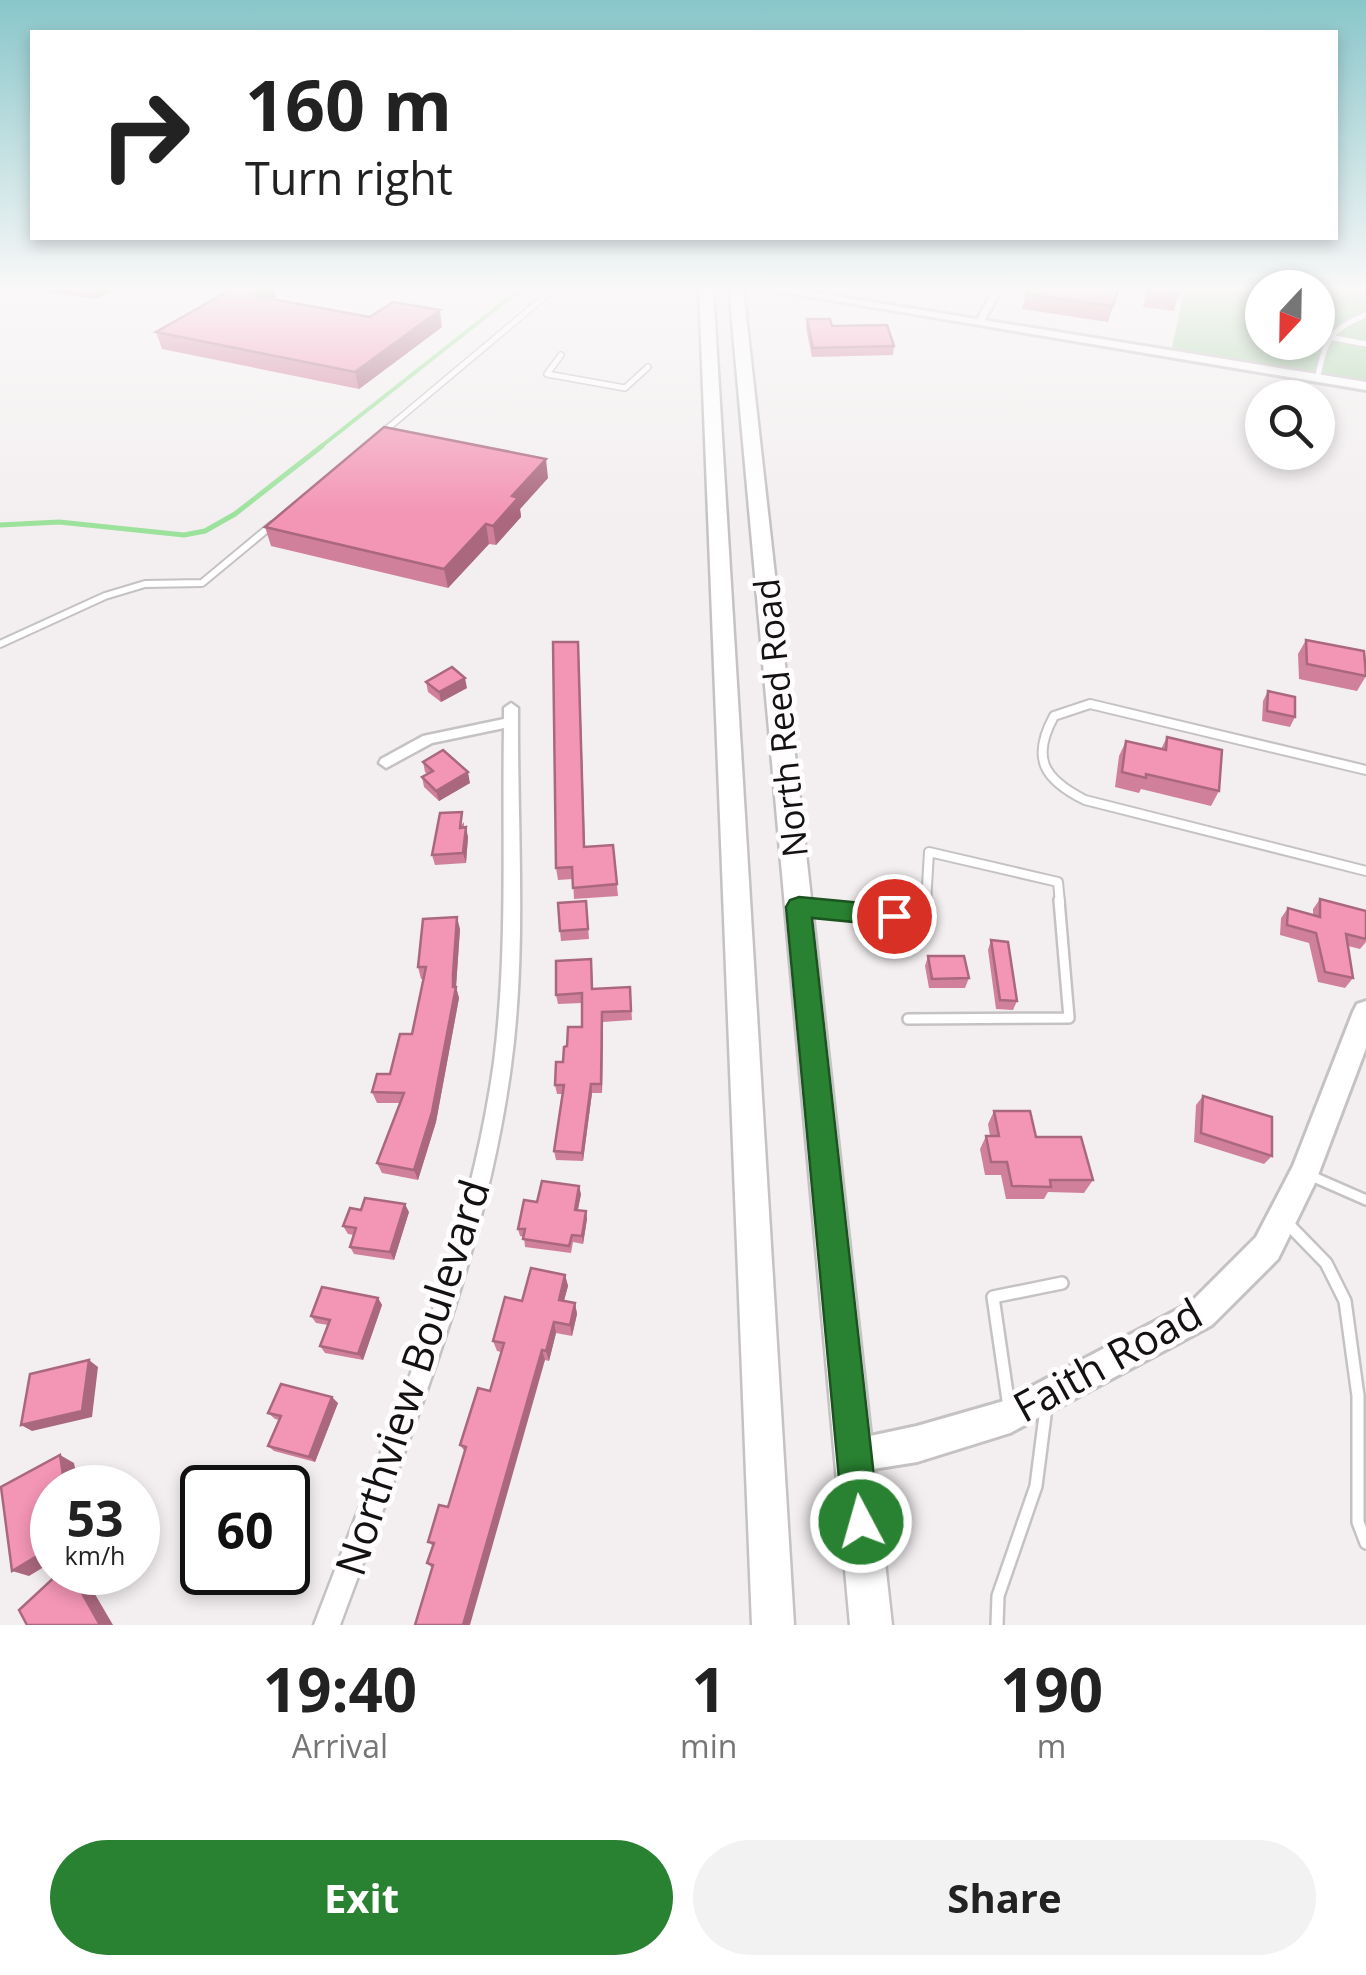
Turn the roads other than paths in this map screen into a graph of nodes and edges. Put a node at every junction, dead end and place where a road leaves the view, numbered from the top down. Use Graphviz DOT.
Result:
graph roads {
  1 [pos="464,364"];
  2 [pos="552,364"];
  3 [pos="710,364"];
  4 [pos="744,364"];
  5 [pos="1231,364"];
  6 [pos="1322,364"];
  7 [pos="648,367"];
  8 [pos="1318,379"];
  9 [pos="1366,386"];
  10 [pos="378,436"];
  11 [pos="286,514"];
  12 [pos="0,644"];
  13 [pos="386,762"];
  14 [pos="1366,770"];
  15 [pos="1366,872"];
  16 [pos="799,907"];
  17 [pos="1366,1012"];
  18 [pos="908,1019"];
  19 [pos="1305,1173"];
  20 [pos="1366,1200"];
  21 [pos="1282,1218"];
  22 [pos="1062,1283"];
  23 [pos="1048,1398"];
  24 [pos="1010,1416"];
  25 [pos="854,1454"];
  26 [pos="1366,1544"];
  27 [pos="327,1625"];
  28 [pos="773,1625"];
  29 [pos="871,1625"];
  30 [pos="998,1625"];
  1 -- 10 [label="lane"];
  2 -- 7 [label="lane"];
  3 -- 28 [label="main road, North Reed Road"];
  4 -- 16 [label="main road, North Reed Road"];
  5 -- 8 [label="street"];
  6 -- 8 [label="lane"];
  8 -- 9 [label="street"];
  11 -- 12 [label="lane"];
  13 -- 27 [label="street, Northview Boulevard"];
  14 -- 15 [label="lane"];
  16 -- 18 [label="lane"];
  16 -- 25 [label="main road, North Reed Road"];
  17 -- 19 [label="street, Faith Road"];
  19 -- 20 [label="lane"];
  19 -- 21 [label="street, Faith Road"];
  21 -- 23 [label="street, Faith Road"];
  21 -- 26 [label="lane"];
  22 -- 24 [label="lane"];
  23 -- 24 [label="street, Faith Road"];
  23 -- 30 [label="lane"];
  24 -- 25 [label="street, Faith Road"];
  25 -- 29 [label="main road, North Reed Road"];
}
